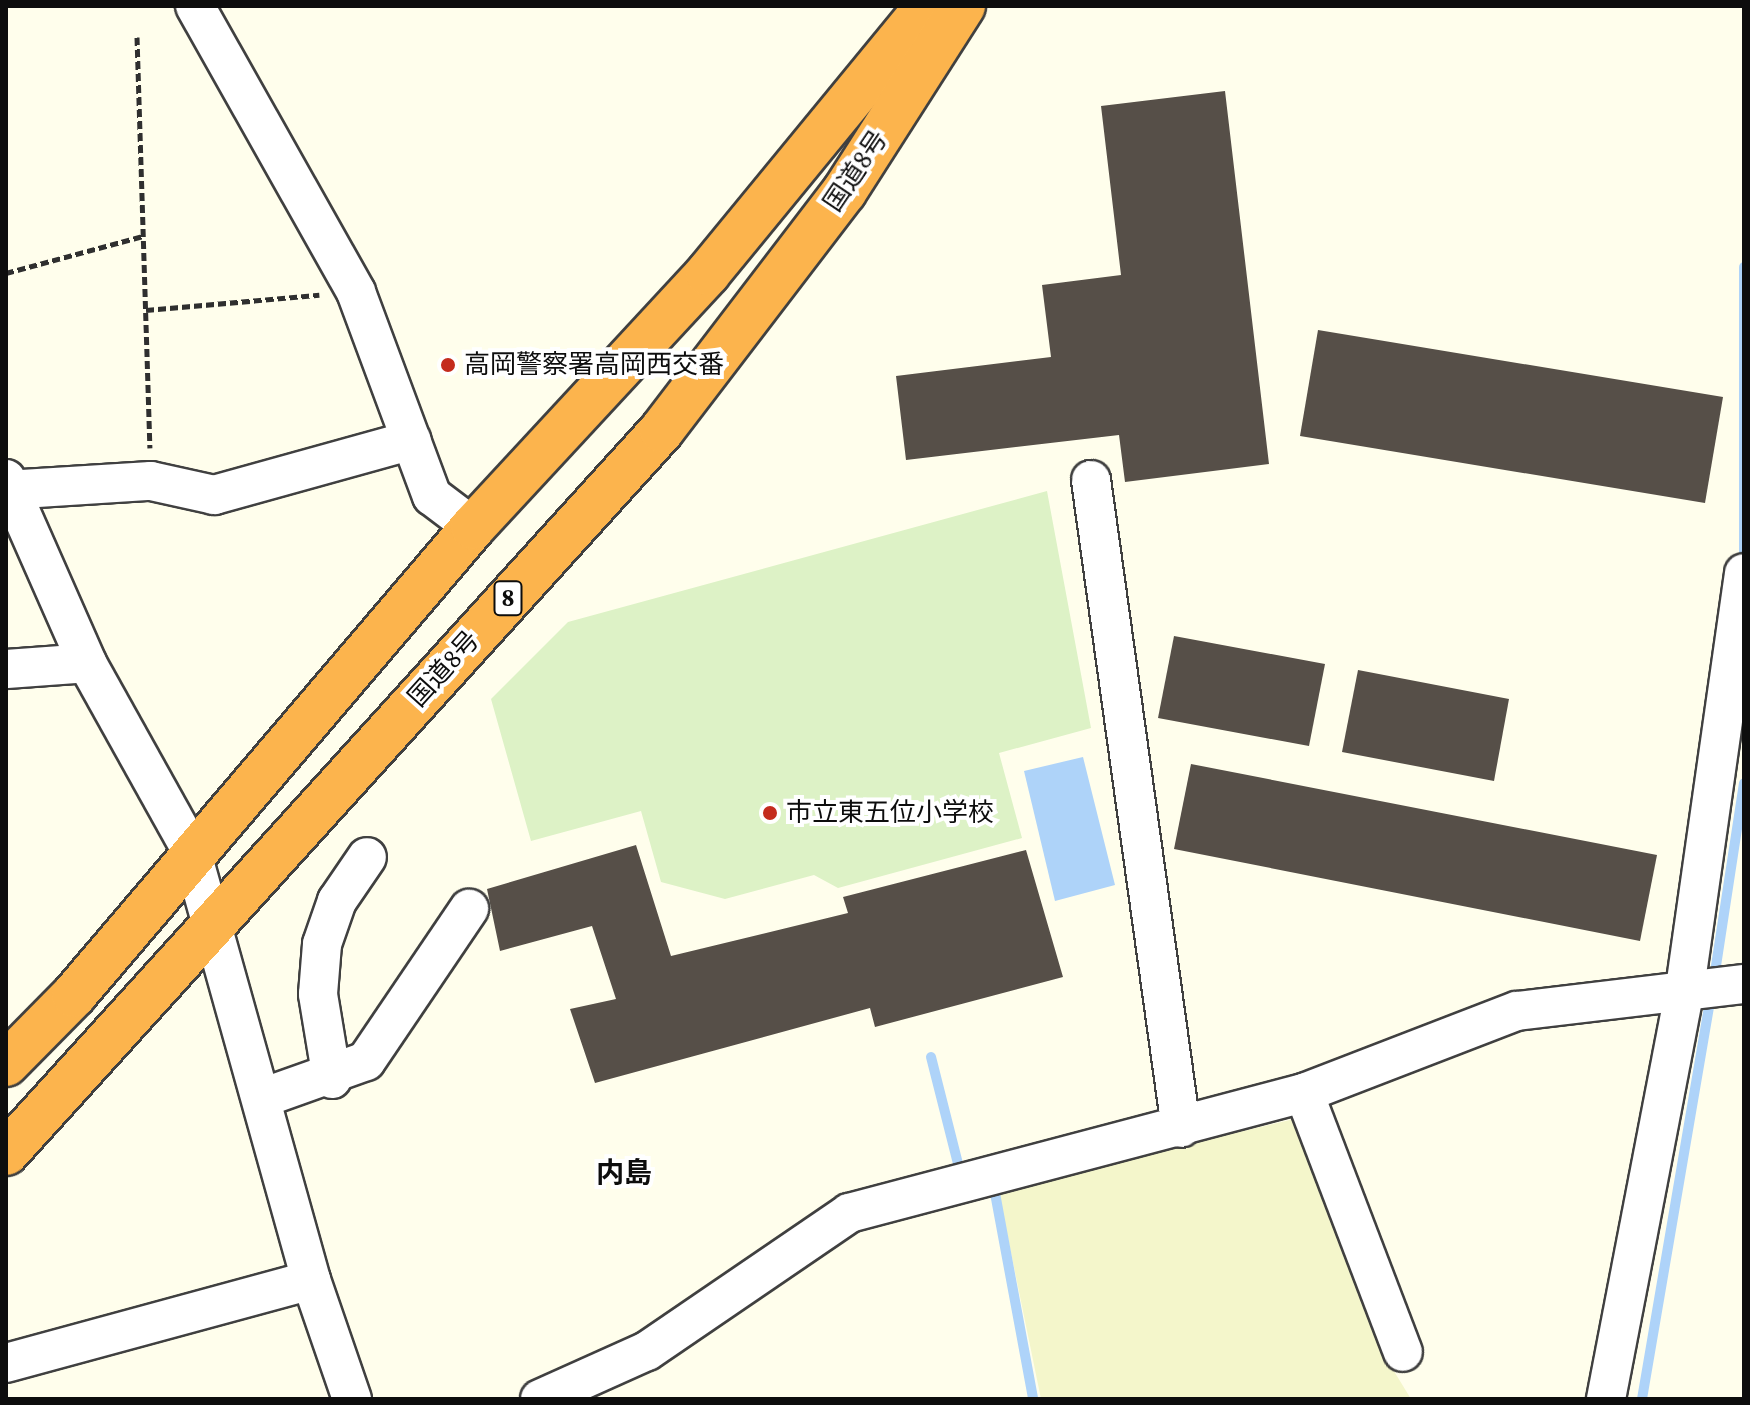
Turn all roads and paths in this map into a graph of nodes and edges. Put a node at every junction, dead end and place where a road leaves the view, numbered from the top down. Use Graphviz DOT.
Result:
graph roads {
  1 [pos="195,6"];
  2 [pos="927,6"];
  3 [pos="963,6"];
  4 [pos="137,37"];
  5 [pos="143,236"];
  6 [pos="6,273"];
  7 [pos="356,292"];
  8 [pos="145,310"];
  9 [pos="412,440"];
  10 [pos="1091,480"];
  11 [pos="151,481"];
  12 [pos="8,486"];
  13 [pos="473,527"];
  14 [pos="1744,573"];
  15 [pos="87,663"];
  16 [pos="6,669"];
  17 [pos="191,850"];
  18 [pos="367,857"];
  19 [pos="469,909"];
  20 [pos="212,924"];
  21 [pos="1744,984"];
  22 [pos="1685,988"];
  23 [pos="6,1064"];
  24 [pos="332,1079"];
  25 [pos="1304,1093"];
  26 [pos="265,1097"];
  27 [pos="1181,1128"];
  28 [pos="6,1153"];
  29 [pos="311,1280"];
  30 [pos="1403,1352"];
  31 [pos="6,1363"];
  32 [pos="352,1399"];
  33 [pos="540,1399"];
  34 [pos="1606,1399"];
  1 -- 7 [label="street"];
  2 -- 13 [label="highway, 国道8号"];
  3 -- 20 [label="highway, 国道8号 / 8"];
  4 -- 5 [label="path"];
  5 -- 6 [label="path"];
  5 -- 8 [label="path"];
  7 -- 8 [label="path"];
  7 -- 9 [label="street"];
  8 -- 11 [label="path"];
  9 -- 11 [label="street"];
  9 -- 13 [label="street"];
  10 -- 27 [label="street"];
  11 -- 12 [label="street"];
  12 -- 15 [label="street"];
  13 -- 17 [label="highway, 国道8号"];
  14 -- 22 [label="street"];
  15 -- 16 [label="street"];
  15 -- 17 [label="street"];
  17 -- 20 [label="street"];
  17 -- 23 [label="highway, 国道8号"];
  18 -- 24 [label="street"];
  19 -- 24 [label="street"];
  20 -- 26 [label="street"];
  20 -- 28 [label="highway, 国道8号 / 8"];
  21 -- 22 [label="street"];
  22 -- 25 [label="street"];
  22 -- 34 [label="street"];
  24 -- 26 [label="street"];
  25 -- 27 [label="street"];
  25 -- 30 [label="street"];
  26 -- 29 [label="street"];
  27 -- 33 [label="street"];
  29 -- 31 [label="street"];
  29 -- 32 [label="street"];
}
